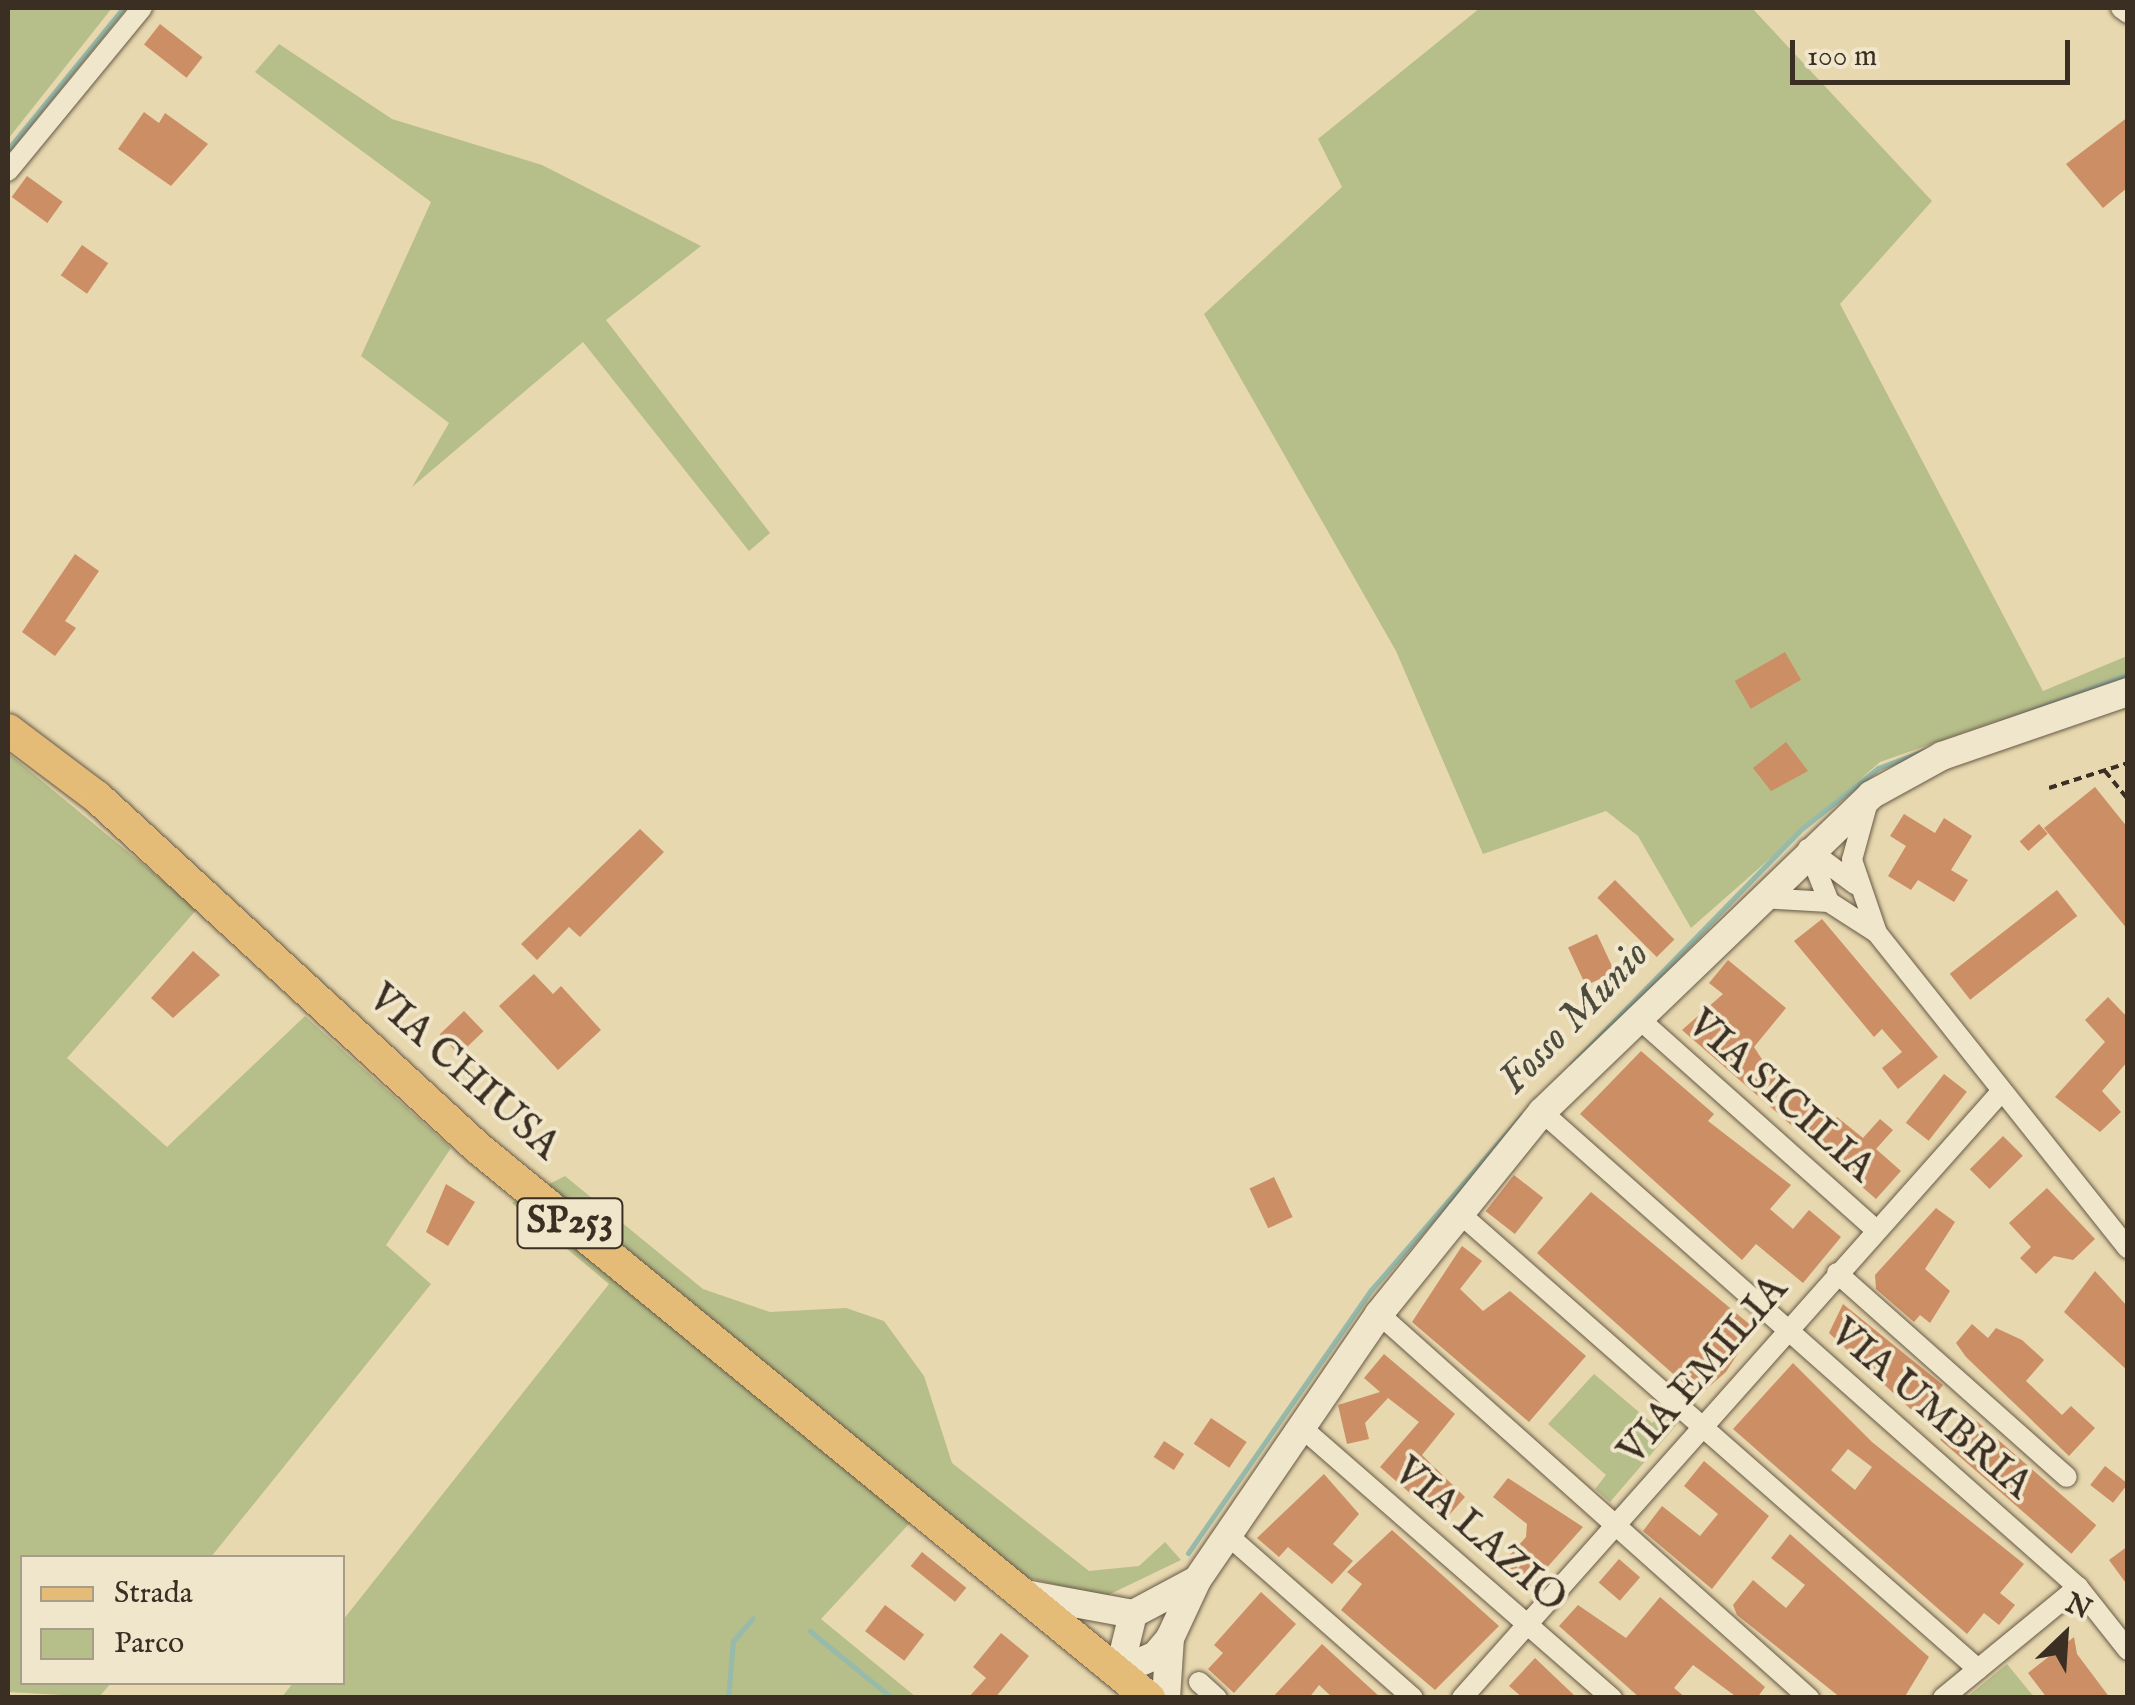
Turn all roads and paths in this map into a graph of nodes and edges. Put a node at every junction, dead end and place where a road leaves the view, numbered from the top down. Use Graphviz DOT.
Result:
graph roads {
  1 [pos="142,8"];
  2 [pos="2121,8"];
  3 [pos="2128,14"];
  4 [pos="8,171"];
  5 [pos="2128,692"];
  6 [pos="8,730"];
  7 [pos="2128,763"];
  8 [pos="2105,771"];
  9 [pos="2049,788"];
  10 [pos="1871,796"];
  11 [pos="2128,799"];
  12 [pos="1808,849"];
  13 [pos="1857,885"];
  14 [pos="1762,898"];
  15 [pos="1828,902"];
  16 [pos="1877,933"];
  17 [pos="1638,1018"];
  18 [pos="2001,1092"];
  19 [pos="1542,1112"];
  20 [pos="1457,1211"];
  21 [pos="1875,1229"];
  22 [pos="2128,1248"];
  23 [pos="1837,1273"];
  24 [pos="1379,1314"];
  25 [pos="1787,1330"];
  26 [pos="1702,1427"];
  27 [pos="1300,1428"];
  28 [pos="2067,1477"];
  29 [pos="1614,1526"];
  30 [pos="1230,1538"];
  31 [pos="1197,1580"];
  32 [pos="2078,1587"];
  33 [pos="1024,1593"];
  34 [pos="1133,1614"];
  35 [pos="1528,1624"];
  36 [pos="1170,1638"];
  37 [pos="2128,1650"];
  38 [pos="1978,1669"];
  39 [pos="1118,1671"];
  40 [pos="1199,1682"];
  41 [pos="1149,1698"];
  42 [pos="1166,1698"];
  43 [pos="1216,1698"];
  44 [pos="1413,1698"];
  45 [pos="1462,1698"];
  46 [pos="1612,1698"];
  47 [pos="1810,1698"];
  48 [pos="1943,1698"];
  1 -- 4 [label="street"];
  2 -- 3 [label="street"];
  5 -- 10 [label="street"];
  6 -- 33 [label="main road, VIA CHIUSA / SP253"];
  7 -- 8 [label="path"];
  8 -- 9 [label="path"];
  8 -- 11 [label="path"];
  10 -- 12 [label="street"];
  10 -- 13 [label="street"];
  12 -- 13 [label="street"];
  12 -- 14 [label="street"];
  12 -- 15 [label="street"];
  13 -- 16 [label="street"];
  14 -- 15 [label="street"];
  14 -- 17 [label="street"];
  15 -- 16 [label="street"];
  16 -- 18 [label="street"];
  17 -- 19 [label="street"];
  17 -- 21 [label="street, VIA SICILIA"];
  18 -- 21 [label="street, VIA EMILIA"];
  18 -- 22 [label="street"];
  19 -- 20 [label="street"];
  19 -- 25 [label="street, VIA UMBRIA"];
  20 -- 24 [label="street"];
  20 -- 26 [label="street"];
  21 -- 23 [label="street, VIA EMILIA"];
  23 -- 25 [label="street, VIA EMILIA"];
  23 -- 28 [label="street"];
  24 -- 27 [label="street"];
  24 -- 29 [label="street"];
  25 -- 26 [label="street, VIA EMILIA"];
  25 -- 32 [label="street, VIA UMBRIA"];
  26 -- 29 [label="street, VIA EMILIA"];
  26 -- 38 [label="street"];
  27 -- 30 [label="street"];
  27 -- 35 [label="street, VIA LAZIO"];
  29 -- 35 [label="street, VIA EMILIA"];
  29 -- 47 [label="street"];
  30 -- 31 [label="street"];
  30 -- 44 [label="street"];
  31 -- 34 [label="street"];
  31 -- 36 [label="street"];
  32 -- 37 [label="street, VIA UMBRIA"];
  32 -- 38 [label="street"];
  33 -- 34 [label="street"];
  33 -- 39 [label="main road, VIA CHIUSA / SP253"];
  34 -- 39 [label="street"];
  35 -- 45 [label="street, VIA EMILIA"];
  35 -- 46 [label="street, VIA LAZIO"];
  36 -- 39 [label="street"];
  36 -- 42 [label="street"];
  38 -- 48 [label="street"];
  39 -- 41 [label="main road, VIA CHIUSA / SP253"];
  40 -- 43 [label="street"];
}
